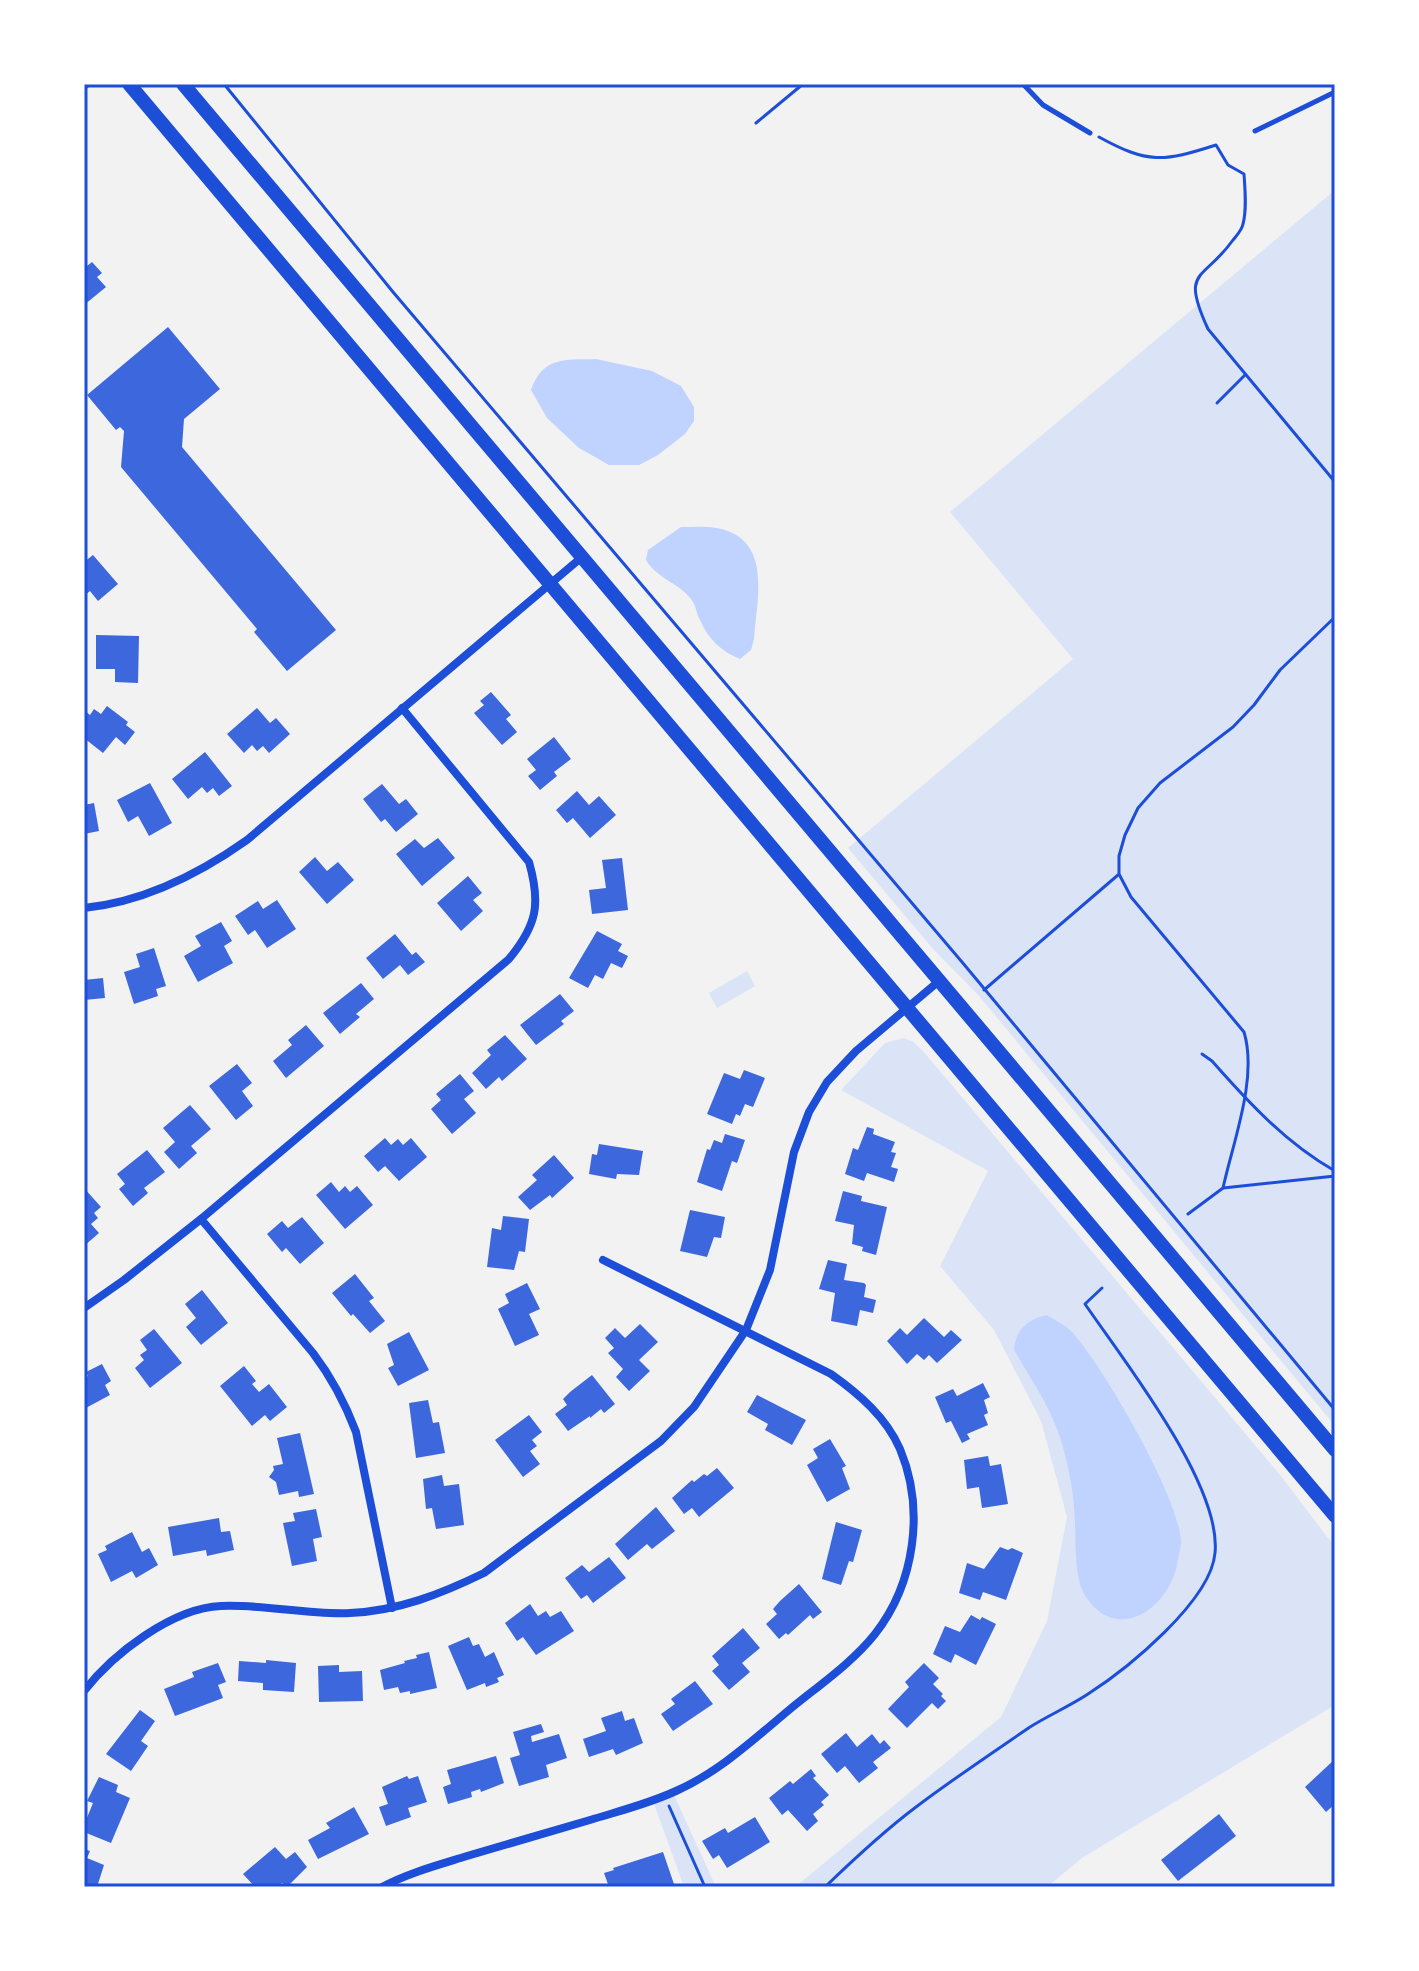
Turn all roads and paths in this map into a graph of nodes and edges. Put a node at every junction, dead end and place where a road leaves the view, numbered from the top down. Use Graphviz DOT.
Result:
graph roads {
  1 [pos="90,84"];
  2 [pos="129,84"];
  3 [pos="183,84"];
  4 [pos="224,84"];
  5 [pos="803,84"];
  6 [pos="1023,84"];
  7 [pos="84,89"];
  8 [pos="1335,92"];
  9 [pos="756,123"];
  10 [pos="1255,131"];
  11 [pos="1090,133"];
  12 [pos="1245,375"];
  13 [pos="1217,403"];
  14 [pos="1335,482"];
  15 [pos="582,557"];
  16 [pos="550,584"];
  17 [pos="1335,617"];
  18 [pos="402,708"];
  19 [pos="1119,874"];
  20 [pos="84,908"];
  21 [pos="939,981"];
  22 [pos="984,990"];
  23 [pos="906,1006"];
  24 [pos="1202,1054"];
  25 [pos="1244,1097"];
  26 [pos="1335,1174"];
  27 [pos="1223,1188"];
  28 [pos="1188,1214"];
  29 [pos="201,1219"];
  30 [pos="603,1260"];
  31 [pos="1102,1288"];
  32 [pos="84,1308"];
  33 [pos="746,1330"];
  34 [pos="1335,1410"];
  35 [pos="1335,1450"];
  36 [pos="1335,1516"];
  37 [pos="392,1608"];
  38 [pos="84,1691"];
  39 [pos="665,1796"];
  40 [pos="382,1887"];
  41 [pos="705,1887"];
  42 [pos="825,1887"];
  1 -- 7 [label="path"];
  2 -- 16 [label="main road"];
  3 -- 15 [label="main road"];
  4 -- 22 [label="path"];
  5 -- 9 [label="path"];
  6 -- 11 [label="lane"];
  8 -- 10 [label="lane"];
  11 -- 12 [label="path"];
  12 -- 13 [label="path"];
  12 -- 14 [label="path"];
  15 -- 16 [label="street"];
  15 -- 21 [label="main road"];
  16 -- 18 [label="street"];
  16 -- 23 [label="main road"];
  17 -- 19 [label="path"];
  18 -- 20 [label="street"];
  18 -- 29 [label="street"];
  19 -- 22 [label="path"];
  19 -- 25 [label="path"];
  21 -- 23 [label="street"];
  21 -- 35 [label="main road"];
  22 -- 34 [label="path"];
  23 -- 33 [label="street"];
  23 -- 36 [label="main road"];
  24 -- 25 [label="path"];
  25 -- 26 [label="path"];
  25 -- 27 [label="path"];
  26 -- 27 [label="path"];
  27 -- 28 [label="path"];
  29 -- 32 [label="street"];
  29 -- 37 [label="street"];
  30 -- 33 [label="street"];
  31 -- 42 [label="path"];
  33 -- 37 [label="street"];
  33 -- 39 [label="street"];
  37 -- 38 [label="street"];
  39 -- 40 [label="street"];
  39 -- 41 [label="path"];
}
